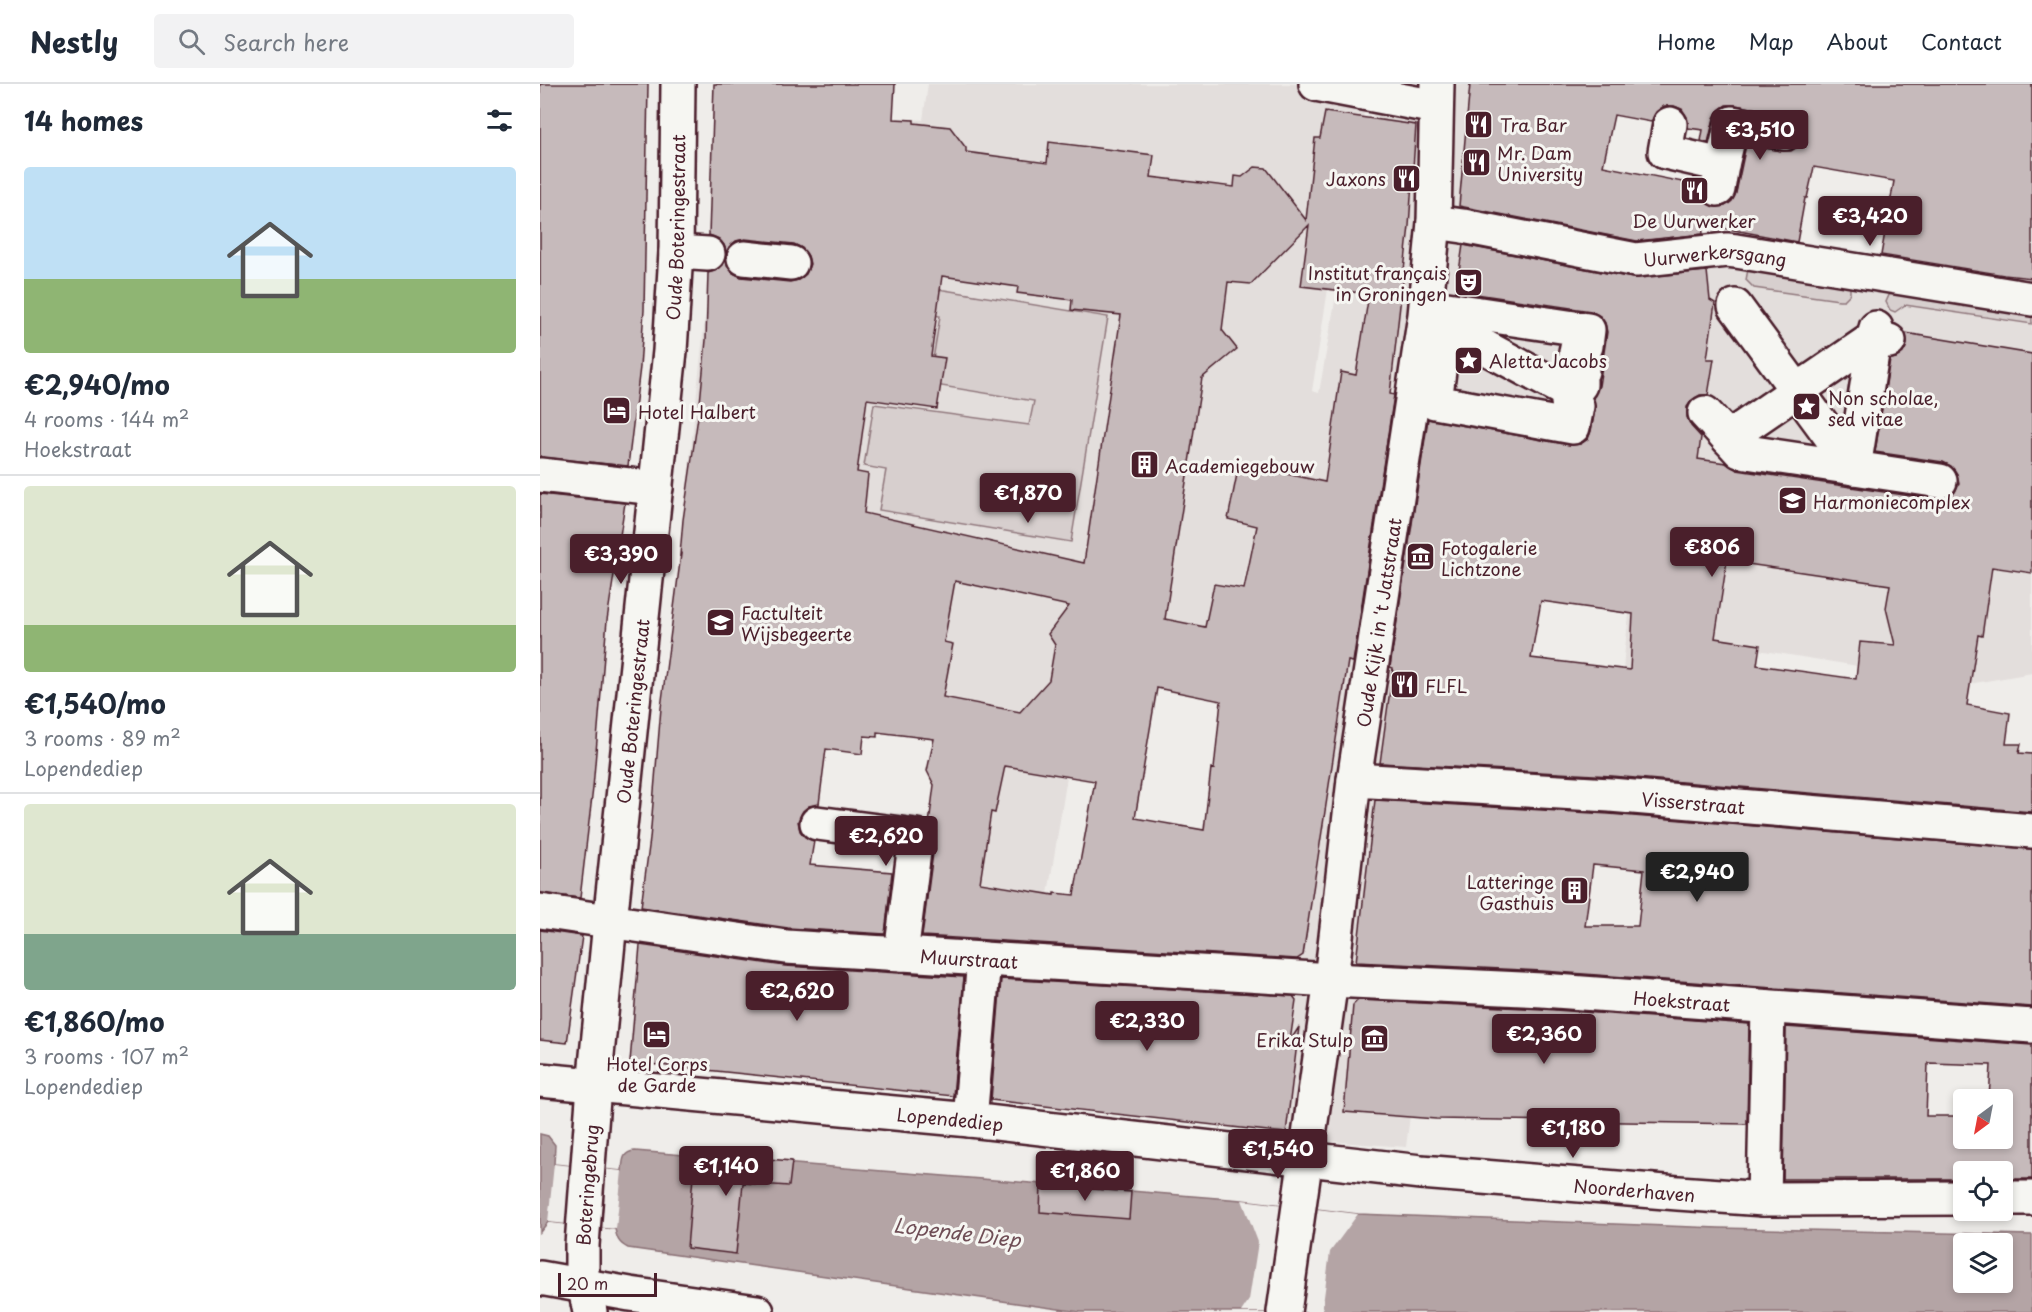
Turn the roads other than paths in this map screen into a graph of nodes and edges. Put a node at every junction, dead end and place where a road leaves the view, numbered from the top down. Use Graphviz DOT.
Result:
graph roads {
  1 [pos="678,84"];
  2 [pos="1316,84"];
  3 [pos="1437,95"];
  4 [pos="1670,124"];
  5 [pos="1785,133"];
  6 [pos="1434,222"];
  7 [pos="676,252"];
  8 [pos="708,254"];
  9 [pos="744,258"];
  10 [pos="791,263"];
  11 [pos="2032,299"];
  12 [pos="1735,306"];
  13 [pos="1435,320"];
  14 [pos="1797,391"];
  15 [pos="1570,393"];
  16 [pos="1705,413"];
  17 [pos="1728,438"];
  18 [pos="1854,468"];
  19 [pos="540,475"];
  20 [pos="1940,481"];
  21 [pos="656,488"];
  22 [pos="1354,780"];
  23 [pos="817,823"];
  24 [pos="2032,831"];
  25 [pos="540,911"];
  26 [pos="610,922"];
  27 [pos="901,954"];
  28 [pos="984,959"];
  29 [pos="1331,980"];
  30 [pos="1768,1007"];
  31 [pos="2032,1026"];
  32 [pos="540,1080"];
  33 [pos="594,1086"];
  34 [pos="970,1120"];
  35 [pos="1306,1160"];
  36 [pos="1764,1198"];
  37 [pos="1953,1198"];
  38 [pos="2013,1198"];
  39 [pos="2032,1198"];
  40 [pos="540,1278"];
  41 [pos="587,1299"];
  42 [pos="757,1312"];
  43 [pos="1284,1312"];
  1 -- 7 [label="street, Oude Boteringestraat"];
  2 -- 3 [label="street"];
  3 -- 6 [label="street, Oude Kijk in 't Jatstraat"];
  4 -- 5 [label="street"];
  6 -- 11 [label="street, Uurwerkersgang"];
  6 -- 13 [label="street, Oude Kijk in 't Jatstraat"];
  7 -- 8 [label="street"];
  7 -- 21 [label="street, Oude Boteringestraat"];
  9 -- 10 [label="street"];
  12 -- 14 [label="street"];
  13 -- 15 [label="street"];
  13 -- 15 [label="street"];
  13 -- 15 [label="street"];
  13 -- 22 [label="street, Oude Kijk in 't Jatstraat"];
  14 -- 17 [label="street"];
  14 -- 18 [label="street"];
  14 -- 18 [label="street"];
  16 -- 17 [label="street"];
  17 -- 18 [label="street"];
  18 -- 20 [label="street"];
  19 -- 21 [label="street"];
  21 -- 26 [label="street, Oude Boteringestraat"];
  22 -- 24 [label="street, Visserstraat"];
  22 -- 29 [label="street, Oude Kijk in 't Jatstraat"];
  23 -- 27 [label="street"];
  25 -- 26 [label="street, Muurstraat"];
  26 -- 27 [label="street, Muurstraat"];
  26 -- 33 [label="street, Oude Boteringestraat"];
  27 -- 28 [label="street, Muurstraat"];
  28 -- 29 [label="street, Muurstraat"];
  28 -- 34 [label="street"];
  29 -- 30 [label="street, Hoekstraat"];
  29 -- 35 [label="street, Oude Kijk in 't Jatstraat"];
  30 -- 31 [label="street, Hoekstraat"];
  30 -- 36 [label="street"];
  32 -- 33 [label="street, Lopendediep"];
  33 -- 34 [label="street, Lopendediep"];
  33 -- 41 [label="street, Boteringebrug"];
  34 -- 35 [label="street, Lopendediep"];
  35 -- 36 [label="street, Noorderhaven"];
  35 -- 43 [label="street, Oude Kijk in 't Jatstraat"];
  36 -- 37 [label="street, Noorderhaven"];
  38 -- 39 [label="street"];
  40 -- 41 [label="street"];
  41 -- 42 [label="street"];
}
